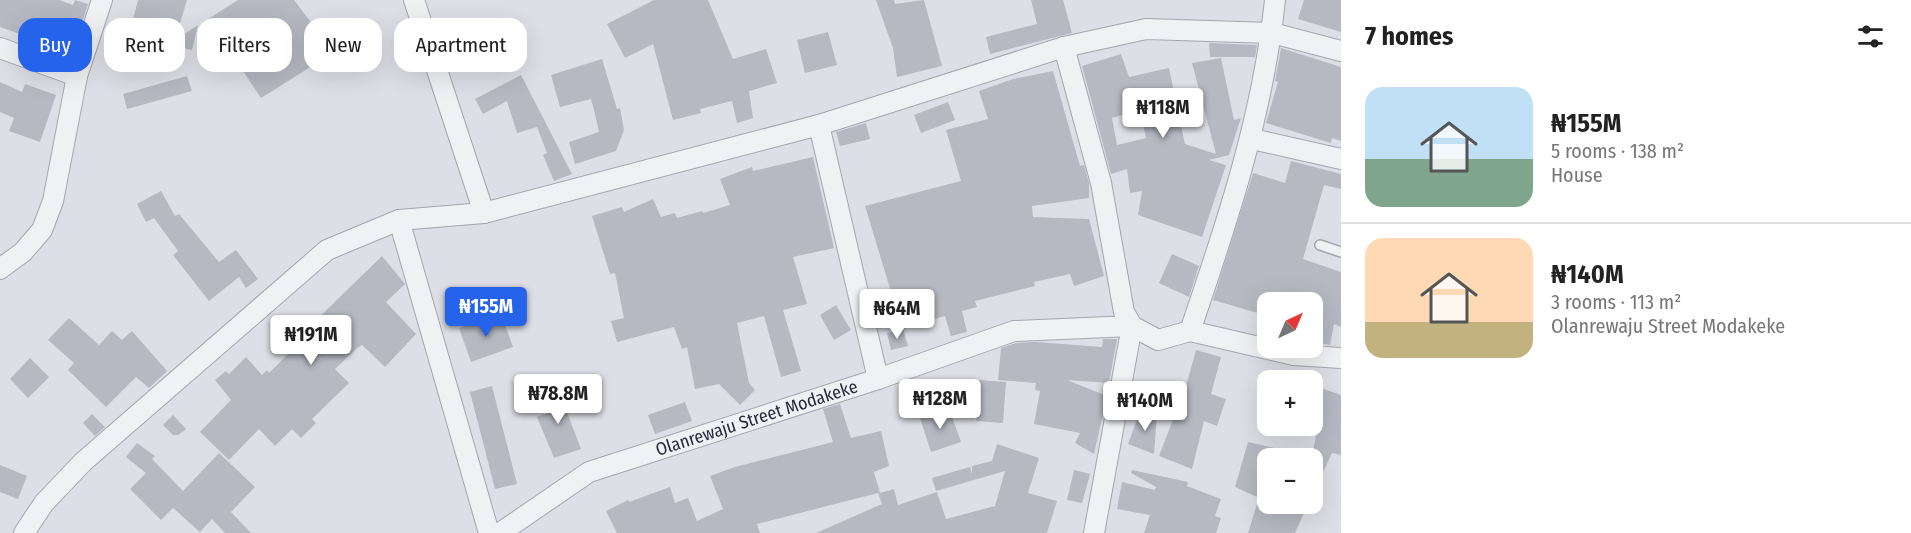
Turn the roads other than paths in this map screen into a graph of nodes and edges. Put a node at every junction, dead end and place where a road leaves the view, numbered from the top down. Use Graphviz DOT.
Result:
graph roads {
  1 [pos="102,0"];
  2 [pos="414,0"];
  3 [pos="1275,0"];
  4 [pos="1272,33"];
  5 [pos="1064,47"];
  6 [pos="0,48"];
  7 [pos="1341,51"];
  8 [pos="77,76"];
  9 [pos="819,124"];
  10 [pos="1251,139"];
  11 [pos="1341,159"];
  12 [pos="484,213"];
  13 [pos="399,220"];
  14 [pos="1320,245"];
  15 [pos="1341,252"];
  16 [pos="0,269"];
  17 [pos="1132,326"];
  18 [pos="1190,331"];
  19 [pos="1341,358"];
  20 [pos="878,379"];
  21 [pos="24,533"];
  22 [pos="489,533"];
  23 [pos="500,533"];
  24 [pos="1094,533"];
  1 -- 8 [label="street"];
  2 -- 12 [label="street"];
  3 -- 4 [label="street"];
  4 -- 5 [label="street"];
  4 -- 7 [label="street"];
  4 -- 10 [label="street"];
  5 -- 9 [label="street"];
  5 -- 17 [label="street"];
  6 -- 8 [label="street"];
  8 -- 16 [label="street"];
  9 -- 12 [label="street"];
  9 -- 20 [label="street"];
  10 -- 11 [label="street"];
  10 -- 18 [label="street"];
  12 -- 13 [label="street"];
  13 -- 21 [label="street"];
  13 -- 22 [label="street"];
  14 -- 15 [label="lane"];
  17 -- 18 [label="street"];
  17 -- 20 [label="street, Olanrewaju Street Modakeke"];
  17 -- 24 [label="street"];
  18 -- 19 [label="street"];
  20 -- 23 [label="street, Olanrewaju Street Modakeke"];
}
